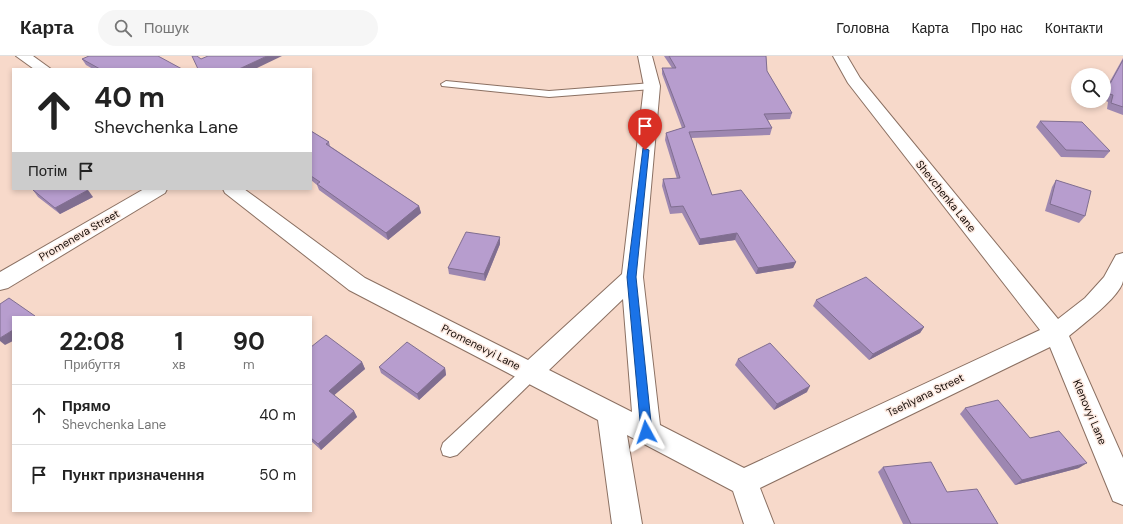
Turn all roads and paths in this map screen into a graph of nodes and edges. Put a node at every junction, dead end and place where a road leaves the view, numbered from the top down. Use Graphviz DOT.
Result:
graph roads {
  1 [pos="23,56"];
  2 [pos="645,56"];
  3 [pos="840,56"];
  4 [pos="42,68"];
  5 [pos="446,84"];
  6 [pos="652,86"];
  7 [pos="156,190"];
  8 [pos="233,190"];
  9 [pos="1123,260"];
  10 [pos="632,277"];
  11 [pos="0,282"];
  12 [pos="1056,332"];
  13 [pos="531,372"];
  14 [pos="610,413"];
  15 [pos="646,432"];
  16 [pos="450,449"];
  17 [pos="744,482"];
  18 [pos="1123,491"];
  19 [pos="627,524"];
  20 [pos="759,524"];
  1 -- 4 [label="street"];
  2 -- 6 [label="street"];
  3 -- 12 [label="street, Shevchenka Lane"];
  5 -- 6 [label="lane"];
  6 -- 10 [label="street"];
  7 -- 11 [label="street, Promeneva Street"];
  8 -- 13 [label="street, Promenevyi Lane"];
  9 -- 12 [label="street, Tsehlyana Street"];
  10 -- 13 [label="street"];
  10 -- 15 [label="street"];
  12 -- 17 [label="street, Tsehlyana Street"];
  12 -- 18 [label="street, Klenovyi Lane"];
  13 -- 14 [label="street, Promenevyi Lane"];
  13 -- 16 [label="lane"];
  14 -- 15 [label="street, Promenevyi Lane"];
  14 -- 19 [label="street"];
  15 -- 17 [label="street, Promenevyi Lane"];
  17 -- 20 [label="street"];
}
